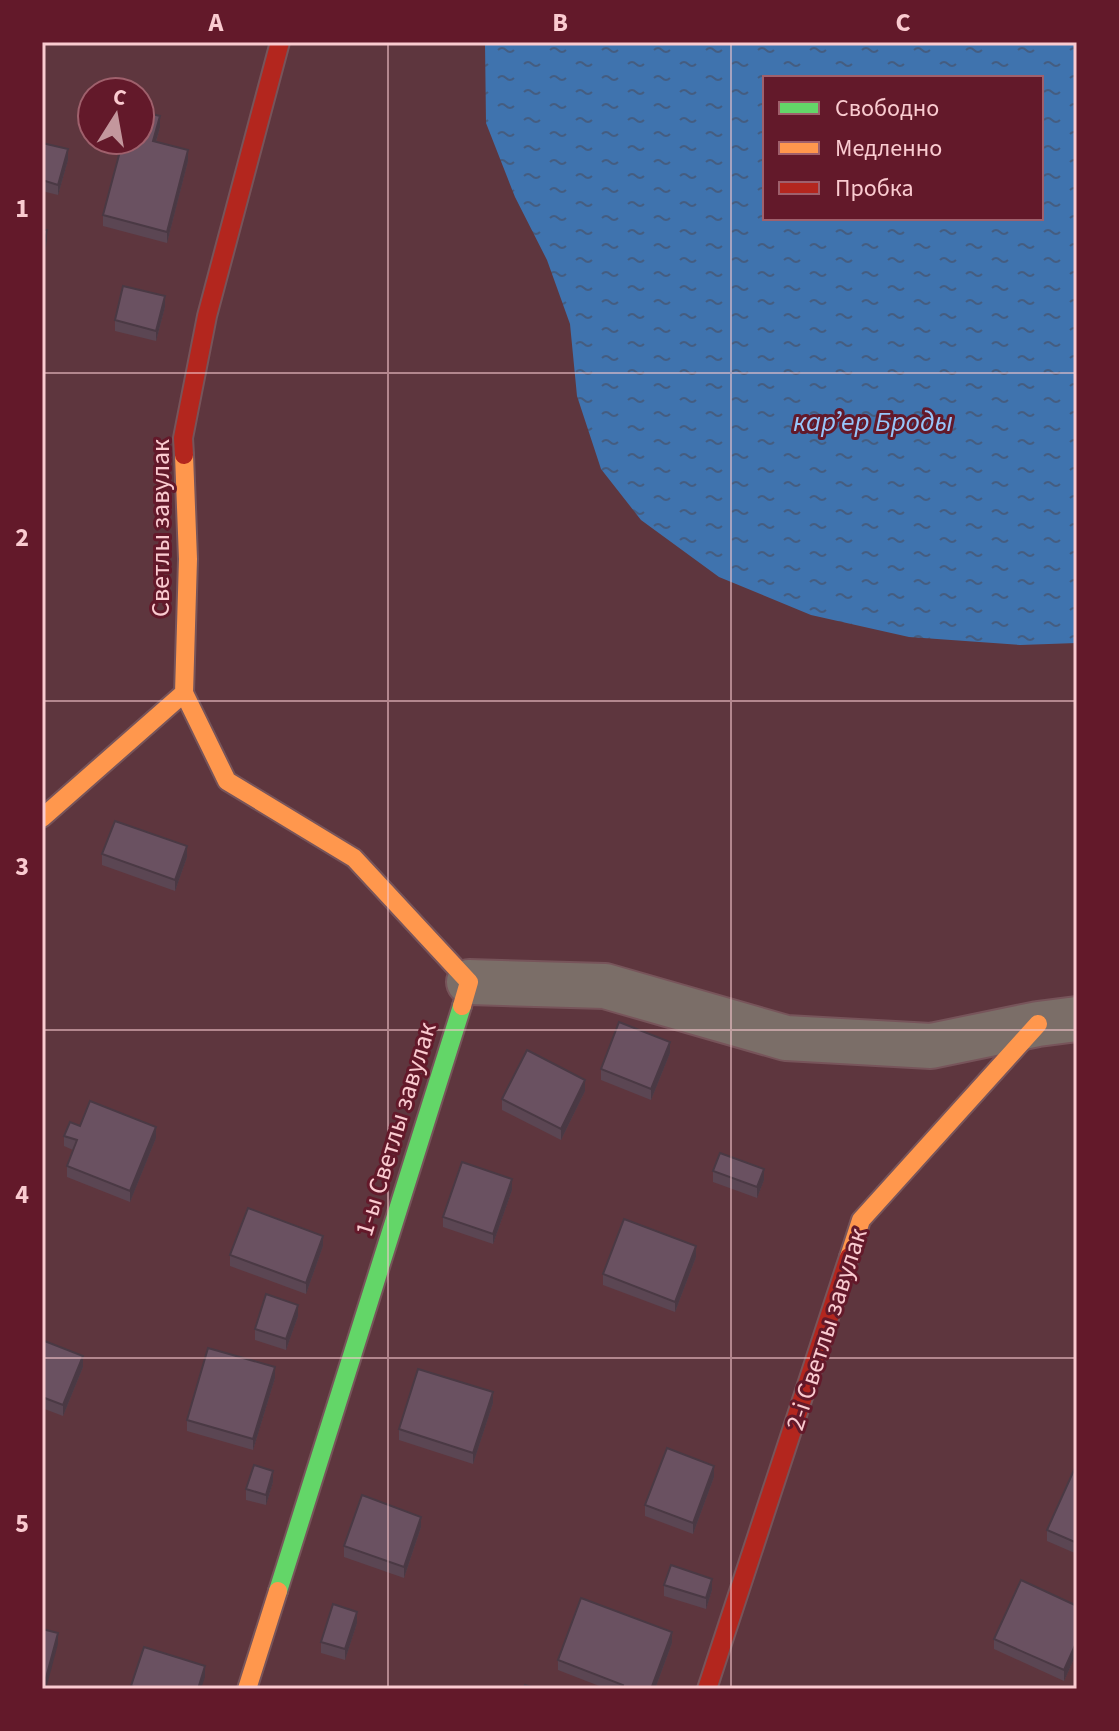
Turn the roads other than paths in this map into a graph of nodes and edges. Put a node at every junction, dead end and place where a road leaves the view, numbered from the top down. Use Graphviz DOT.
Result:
graph roads {
  1 [pos="280,42"];
  2 [pos="184,693"];
  3 [pos="42,818"];
  4 [pos="469,982"];
  5 [pos="1058,1021"];
  6 [pos="258,1685"];
  7 [pos="707,1689"];
  1 -- 2 [label="street, Светлы завулак"];
  2 -- 3 [label="street"];
  2 -- 4 [label="street"];
  4 -- 5 [label="street"];
  4 -- 6 [label="street, 1-ы Светлы завулак"];
  5 -- 7 [label="street, 2-і Светлы завулак"];
}
